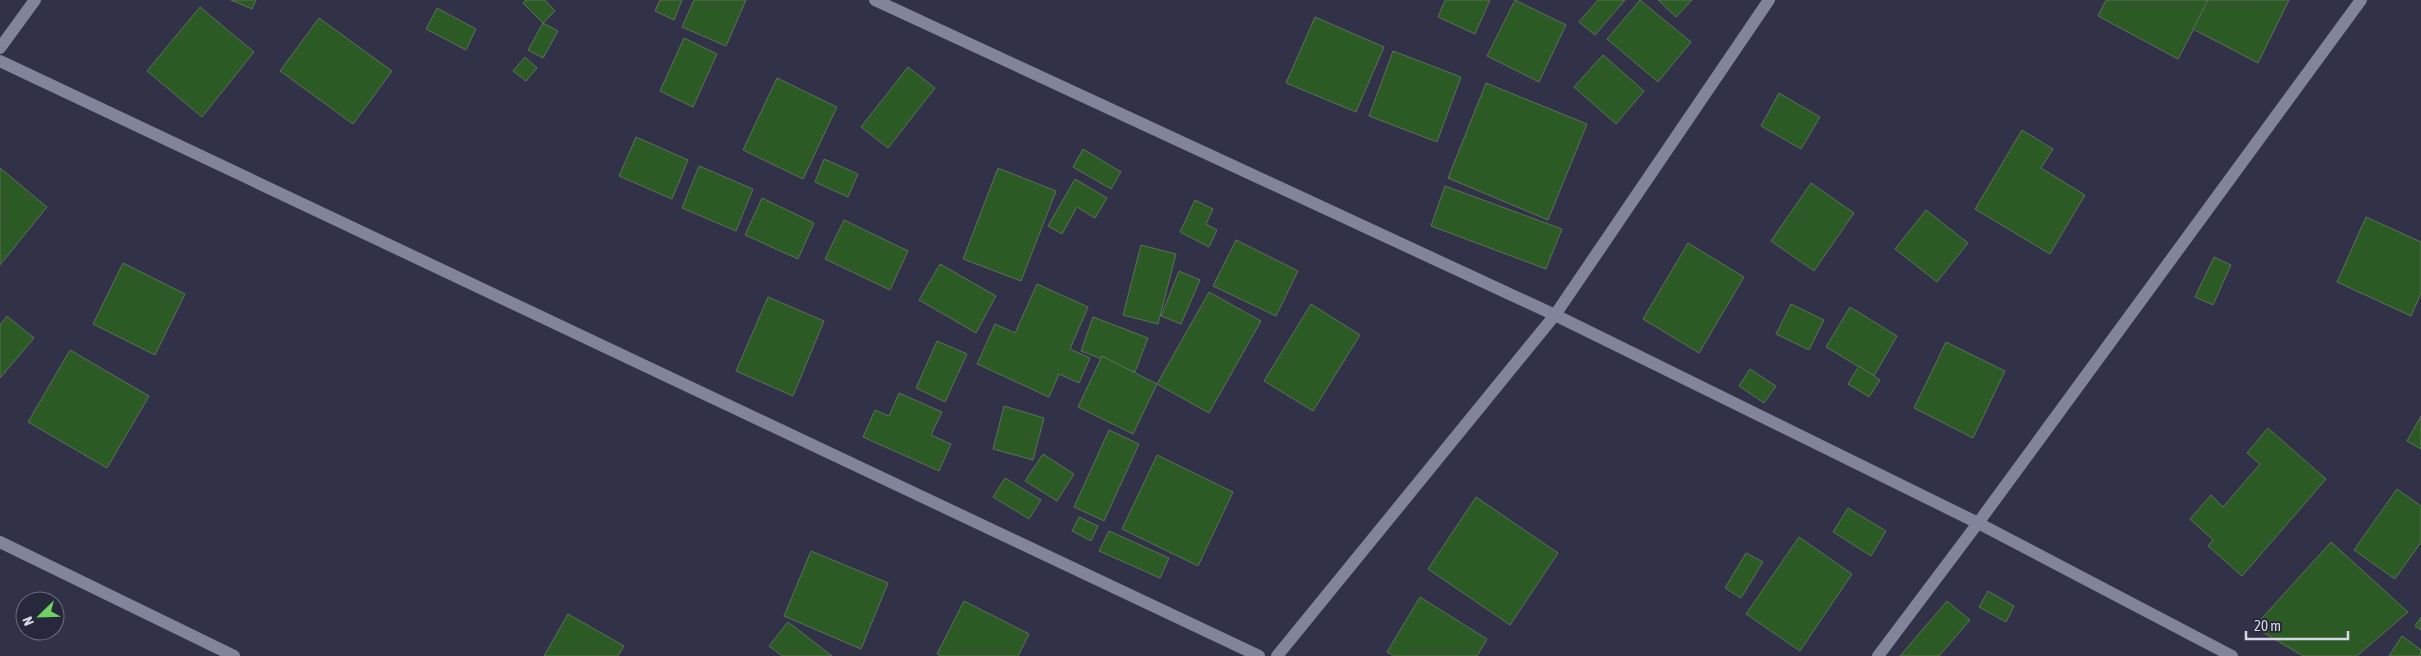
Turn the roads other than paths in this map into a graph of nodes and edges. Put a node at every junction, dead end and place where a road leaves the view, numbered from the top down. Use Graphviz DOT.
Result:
graph roads {
  1 [pos="35,0"];
  2 [pos="875,0"];
  3 [pos="1769,0"];
  4 [pos="2361,0"];
  5 [pos="0,48"];
  6 [pos="0,61"];
  7 [pos="1555,315"];
  8 [pos="1978,523"];
  9 [pos="0,542"];
  10 [pos="234,656"];
  11 [pos="1259,656"];
  12 [pos="1277,656"];
  13 [pos="1878,656"];
  14 [pos="2232,656"];
  1 -- 5 [label="street"];
  2 -- 7 [label="street"];
  3 -- 7 [label="street"];
  4 -- 8 [label="street"];
  6 -- 11 [label="street"];
  7 -- 8 [label="street"];
  7 -- 12 [label="street"];
  8 -- 13 [label="street"];
  8 -- 14 [label="street"];
  9 -- 10 [label="street"];
}
